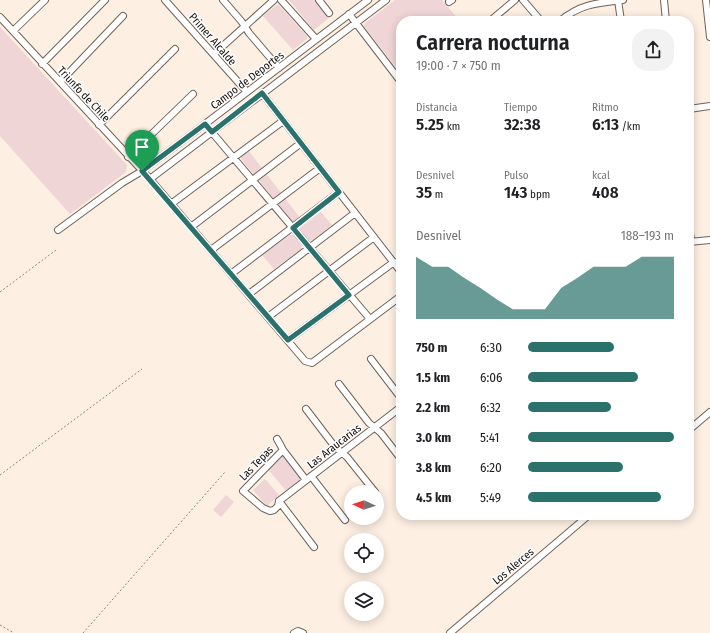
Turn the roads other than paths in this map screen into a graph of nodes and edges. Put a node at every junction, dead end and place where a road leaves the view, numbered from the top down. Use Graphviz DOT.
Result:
graph roads {
  1 [pos="45,0"];
  2 [pos="105,0"];
  3 [pos="165,0"];
  4 [pos="222,0"];
  5 [pos="274,0"];
  6 [pos="281,0"];
  7 [pos="319,0"];
  8 [pos="386,0"];
  9 [pos="515,0"];
  10 [pos="523,0"];
  11 [pos="618,0"];
  12 [pos="623,0"];
  13 [pos="664,0"];
  14 [pos="706,0"];
  15 [pos="366,1"];
  16 [pos="585,3"];
  17 [pos="329,12"];
  18 [pos="349,14"];
  19 [pos="123,16"];
  20 [pos="496,16"];
  21 [pos="537,16"];
  22 [pos="567,16"];
  23 [pos="620,16"];
  24 [pos="666,16"];
  25 [pos="0,18"];
  26 [pos="356,23"];
  27 [pos="245,26"];
  28 [pos="12,31"];
  29 [pos="710,37"];
  30 [pos="316,39"];
  31 [pos="175,49"];
  32 [pos="214,54"];
  33 [pos="42,64"];
  34 [pos="279,68"];
  35 [pos="396,75"];
  36 [pos="60,82"];
  37 [pos="246,92"];
  38 [pos="262,93"];
  39 [pos="192,94"];
  40 [pos="710,106"];
  41 [pos="694,108"];
  42 [pos="283,121"];
  43 [pos="205,124"];
  44 [pos="99,125"];
  45 [pos="212,132"];
  46 [pos="301,144"];
  47 [pos="128,157"];
  48 [pos="233,157"];
  49 [pos="320,168"];
  50 [pos="142,171"];
  51 [pos="150,179"];
  52 [pos="252,180"];
  53 [pos="339,192"];
  54 [pos="171,204"];
  55 [pos="272,204"];
  56 [pos="355,213"];
  57 [pos="190,226"];
  58 [pos="293,228"];
  59 [pos="58,230"];
  60 [pos="374,237"];
  61 [pos="710,240"];
  62 [pos="694,242"];
  63 [pos="309,248"];
  64 [pos="211,250"];
  65 [pos="394,262"];
  66 [pos="396,265"];
  67 [pos="329,271"];
  68 [pos="231,274"];
  69 [pos="249,294"];
  70 [pos="349,295"];
  71 [pos="396,300"];
  72 [pos="268,317"];
  73 [pos="370,320"];
  74 [pos="288,340"];
  75 [pos="371,359"];
  76 [pos="338,384"];
  77 [pos="396,392"];
  78 [pos="306,409"];
  79 [pos="396,411"];
  80 [pos="710,412"];
  81 [pos="694,426"];
  82 [pos="374,427"];
  83 [pos="277,439"];
  84 [pos="282,450"];
  85 [pos="342,452"];
  86 [pos="396,452"];
  87 [pos="309,478"];
  88 [pos="370,485"];
  89 [pos="243,491"];
  90 [pos="279,501"];
  91 [pos="344,519"];
  92 [pos="583,520"];
  93 [pos="314,547"];
  94 [pos="450,633"];
  1 -- 28 [label="street"];
  2 -- 33 [label="street"];
  3 -- 32 [label="street, Primer Alcalde"];
  4 -- 27 [label="street"];
  5 -- 27 [label="street"];
  6 -- 30 [label="street"];
  7 -- 17 [label="street"];
  8 -- 26 [label="street, Campo de Deportes"];
  9 -- 20 [label="street"];
  10 -- 21 [label="street"];
  11 -- 12 [label="street"];
  11 -- 16 [label="street"];
  11 -- 23 [label="street"];
  13 -- 24 [label="street"];
  14 -- 29 [label="street"];
  15 -- 18 [label="street, Campo de Deportes"];
  16 -- 22 [label="street"];
  18 -- 26 [label="street"];
  18 -- 30 [label="street, Campo de Deportes"];
  19 -- 36 [label="street"];
  25 -- 28 [label="street, Triunfo de Chile"];
  26 -- 35 [label="street"];
  26 -- 38 [label="street, Campo de Deportes"];
  27 -- 32 [label="street"];
  27 -- 34 [label="street"];
  28 -- 33 [label="street, Triunfo de Chile"];
  30 -- 34 [label="street, Campo de Deportes"];
  31 -- 44 [label="street"];
  32 -- 37 [label="street, Primer Alcalde"];
  33 -- 36 [label="street, Triunfo de Chile"];
  34 -- 37 [label="street, Campo de Deportes"];
  36 -- 44 [label="street, Triunfo de Chile"];
  37 -- 43 [label="street, Campo de Deportes"];
  38 -- 42 [label="street"];
  38 -- 45 [label="street, Campo de Deportes"];
  39 -- 47 [label="street"];
  40 -- 41 [label="street"];
  42 -- 46 [label="street"];
  42 -- 48 [label="street"];
  43 -- 45 [label="street"];
  43 -- 50 [label="street, Campo de Deportes"];
  44 -- 47 [label="street, Triunfo de Chile"];
  45 -- 48 [label="street"];
  45 -- 51 [label="street, Campo de Deportes"];
  46 -- 49 [label="street"];
  46 -- 52 [label="street"];
  47 -- 50 [label="street, Triunfo de Chile"];
  48 -- 52 [label="street"];
  48 -- 54 [label="street"];
  49 -- 53 [label="street"];
  49 -- 55 [label="street"];
  50 -- 51 [label="street, Triunfo de Chile"];
  50 -- 59 [label="street, Campo de Deportes"];
  51 -- 54 [label="street, Triunfo de Chile"];
  52 -- 55 [label="street"];
  52 -- 57 [label="street"];
  53 -- 56 [label="street"];
  53 -- 58 [label="street"];
  54 -- 57 [label="street, Triunfo de Chile"];
  55 -- 58 [label="street"];
  55 -- 64 [label="street"];
  56 -- 60 [label="street"];
  56 -- 63 [label="street"];
  57 -- 64 [label="street, Triunfo de Chile"];
  58 -- 63 [label="street"];
  58 -- 68 [label="street"];
  60 -- 65 [label="street"];
  60 -- 67 [label="street"];
  61 -- 62 [label="street"];
  63 -- 67 [label="street"];
  63 -- 69 [label="street"];
  64 -- 68 [label="street, Triunfo de Chile"];
  65 -- 66 [label="street"];
  65 -- 70 [label="street"];
  67 -- 70 [label="street"];
  67 -- 72 [label="street"];
  68 -- 69 [label="street, Triunfo de Chile"];
  69 -- 72 [label="street, Triunfo de Chile"];
  70 -- 73 [label="street"];
  70 -- 74 [label="street"];
  71 -- 73 [label="street"];
  72 -- 74 [label="street, Triunfo de Chile"];
  73 -- 74 [label="street, Triunfo de Chile"];
  75 -- 77 [label="street"];
  76 -- 82 [label="street"];
  78 -- 85 [label="street"];
  79 -- 82 [label="street, Las Araucarias"];
  80 -- 81 [label="street"];
  82 -- 85 [label="street, Las Araucarias"];
  82 -- 86 [label="street"];
  83 -- 84 [label="street"];
  84 -- 87 [label="street"];
  84 -- 89 [label="street, Las Tepas"];
  85 -- 87 [label="street, Las Araucarias"];
  85 -- 88 [label="street"];
  87 -- 90 [label="street, Las Araucarias"];
  87 -- 91 [label="street"];
  89 -- 90 [label="street, Las Araucarias"];
  90 -- 93 [label="street"];
  92 -- 94 [label="street, Los Alerces"];
}
